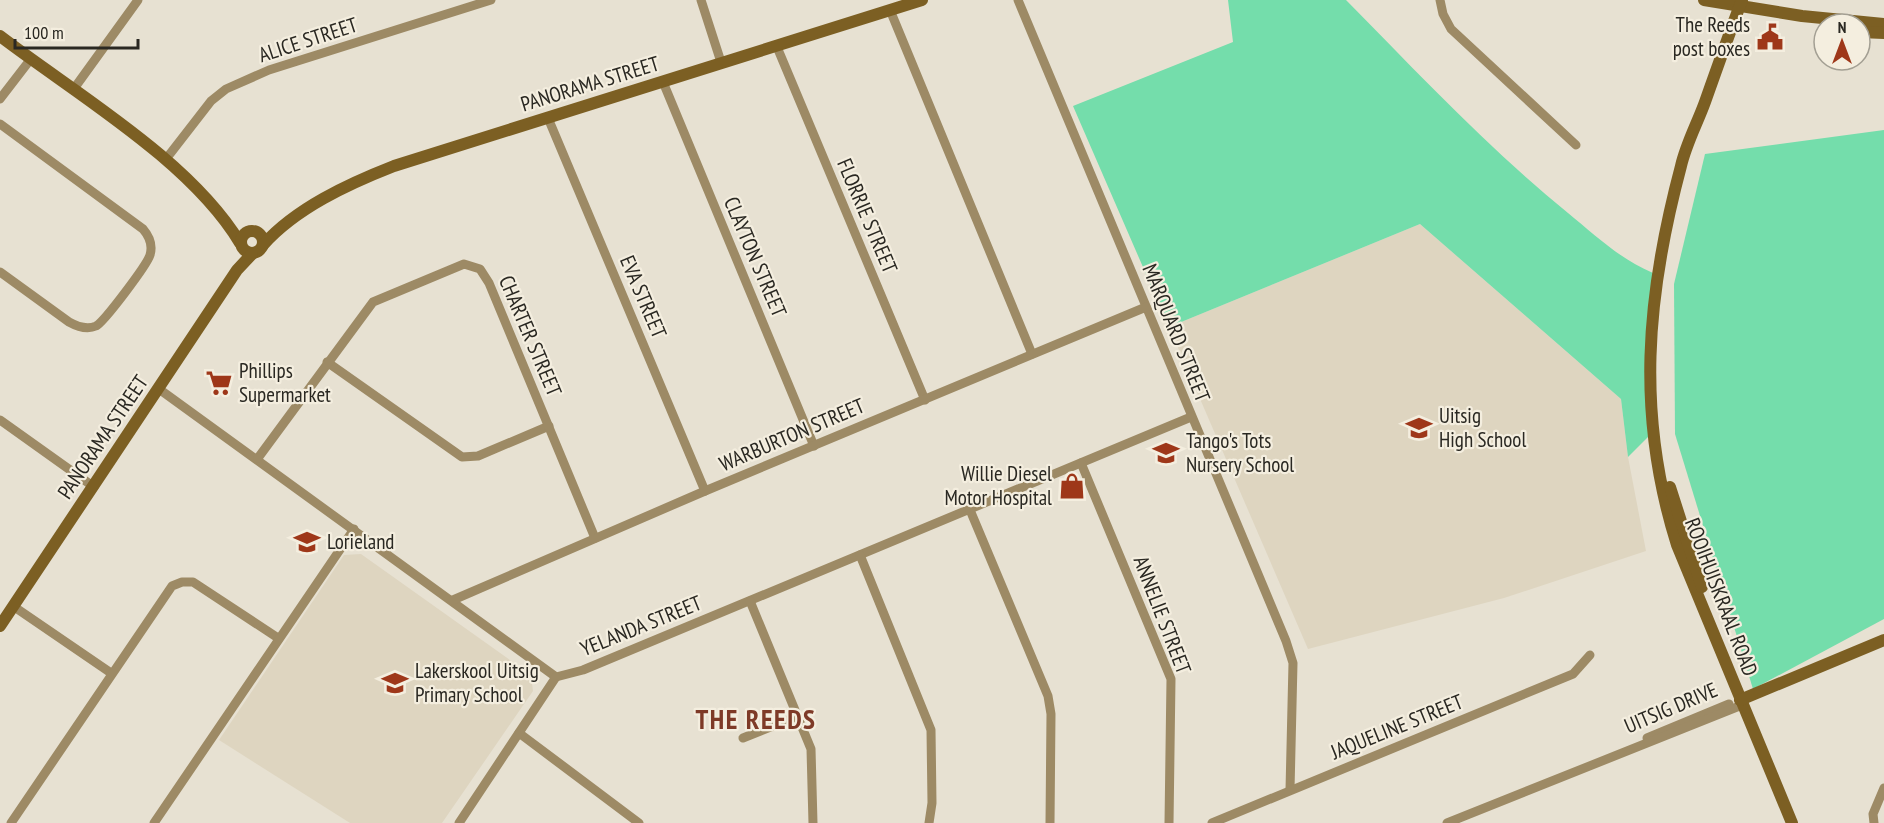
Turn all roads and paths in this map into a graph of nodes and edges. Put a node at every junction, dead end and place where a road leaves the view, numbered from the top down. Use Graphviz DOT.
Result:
graph roads {
  1 [pos="138,0"];
  2 [pos="491,0"];
  3 [pos="701,0"];
  4 [pos="922,0"];
  5 [pos="1018,0"];
  6 [pos="1440,0"];
  7 [pos="1704,0"];
  8 [pos="1743,4"];
  9 [pos="890,10"];
  10 [pos="1802,16"];
  11 [pos="1812,20"];
  12 [pos="1884,24"];
  13 [pos="0,36"];
  14 [pos="777,47"];
  15 [pos="30,60"];
  16 [pos="721,62"];
  17 [pos="663,82"];
  18 [pos="73,90"];
  19 [pos="0,99"];
  20 [pos="548,118"];
  21 [pos="0,124"];
  22 [pos="1576,145"];
  23 [pos="166,159"];
  24 [pos="279,227"];
  25 [pos="247,241"];
  26 [pos="0,272"];
  27 [pos="1146,307"];
  28 [pos="1032,354"];
  29 [pos="327,362"];
  30 [pos="159,388"];
  31 [pos="924,400"];
  32 [pos="1191,417"];
  33 [pos="0,420"];
  34 [pos="549,426"];
  35 [pos="814,446"];
  36 [pos="258,458"];
  37 [pos="1081,463"];
  38 [pos="94,487"];
  39 [pos="705,491"];
  40 [pos="970,510"];
  41 [pos="354,529"];
  42 [pos="595,538"];
  43 [pos="860,555"];
  44 [pos="453,600"];
  45 [pos="750,601"];
  46 [pos="13,606"];
  47 [pos="0,626"];
  48 [pos="278,638"];
  49 [pos="1884,640"];
  50 [pos="1884,646"];
  51 [pos="1590,655"];
  52 [pos="111,673"];
  53 [pos="556,677"];
  54 [pos="1744,701"];
  55 [pos="798,716"];
  56 [pos="519,733"];
  57 [pos="744,738"];
  58 [pos="1884,788"];
  59 [pos="1290,790"];
  60 [pos="11,823"];
  61 [pos="154,823"];
  62 [pos="459,823"];
  63 [pos="639,823"];
  64 [pos="813,823"];
  65 [pos="929,823"];
  66 [pos="1050,823"];
  67 [pos="1169,823"];
  68 [pos="1212,823"];
  69 [pos="1447,823"];
  70 [pos="1793,823"];
  71 [pos="1874,823"];
  1 -- 18 [label="street"];
  2 -- 23 [label="street, ALICE STREET"];
  3 -- 16 [label="street"];
  4 -- 9 [label="street, PANORAMA STREET"];
  5 -- 27 [label="street, MARQUARD STREET"];
  6 -- 22 [label="street"];
  7 -- 8 [label="street"];
  8 -- 10 [label="street"];
  8 -- 54 [label="street, ROOIHUISKRAAL ROAD"];
  9 -- 14 [label="street, PANORAMA STREET"];
  9 -- 28 [label="street"];
  10 -- 11 [label="street"];
  10 -- 12 [label="street"];
  13 -- 15 [label="street"];
  14 -- 16 [label="street, PANORAMA STREET"];
  14 -- 31 [label="street, FLORRIE STREET"];
  15 -- 18 [label="street"];
  15 -- 19 [label="street"];
  16 -- 17 [label="street, PANORAMA STREET"];
  17 -- 20 [label="street, PANORAMA STREET"];
  17 -- 35 [label="street, CLAYTON STREET"];
  18 -- 23 [label="street"];
  20 -- 24 [label="street, PANORAMA STREET"];
  20 -- 39 [label="street, EVA STREET"];
  21 -- 26 [label="street"];
  23 -- 25 [label="street"];
  24 -- 25 [label="street, PANORAMA STREET"];
  24 -- 25 [label="street, PANORAMA STREET"];
  25 -- 30 [label="street, PANORAMA STREET"];
  27 -- 28 [label="street, WARBURTON STREET"];
  27 -- 32 [label="street, MARQUARD STREET"];
  28 -- 31 [label="street, WARBURTON STREET"];
  29 -- 34 [label="street"];
  29 -- 34 [label="street, CHARTER STREET"];
  29 -- 36 [label="street, CHARTER STREET"];
  30 -- 36 [label="street"];
  30 -- 38 [label="street, PANORAMA STREET"];
  31 -- 35 [label="street, WARBURTON STREET"];
  32 -- 37 [label="street, YELANDA STREET"];
  32 -- 59 [label="street, MARQUARD STREET"];
  33 -- 38 [label="street"];
  34 -- 42 [label="street, CHARTER STREET"];
  35 -- 39 [label="street, WARBURTON STREET"];
  36 -- 41 [label="street"];
  37 -- 40 [label="street, YELANDA STREET"];
  37 -- 67 [label="street, ANNELIE STREET"];
  38 -- 46 [label="street, PANORAMA STREET"];
  39 -- 42 [label="street, WARBURTON STREET"];
  40 -- 43 [label="street, YELANDA STREET"];
  40 -- 66 [label="street"];
  41 -- 44 [label="street"];
  41 -- 48 [label="street"];
  42 -- 44 [label="street, WARBURTON STREET"];
  43 -- 45 [label="street, YELANDA STREET"];
  43 -- 65 [label="street"];
  44 -- 53 [label="street"];
  45 -- 53 [label="street, YELANDA STREET"];
  45 -- 55 [label="street"];
  46 -- 47 [label="street, PANORAMA STREET"];
  46 -- 52 [label="street"];
  48 -- 52 [label="street"];
  48 -- 61 [label="street"];
  49 -- 54 [label="street, UITSIG DRIVE"];
  50 -- 54 [label="street, UITSIG DRIVE"];
  51 -- 59 [label="street, JAQUELINE STREET"];
  52 -- 60 [label="street"];
  53 -- 56 [label="street"];
  54 -- 69 [label="street, UITSIG DRIVE"];
  54 -- 70 [label="street, ROOIHUISKRAAL ROAD"];
  55 -- 57 [label="street"];
  55 -- 64 [label="street"];
  56 -- 62 [label="street"];
  56 -- 63 [label="street"];
  58 -- 71 [label="street"];
  59 -- 68 [label="street, JAQUELINE STREET"];
}
